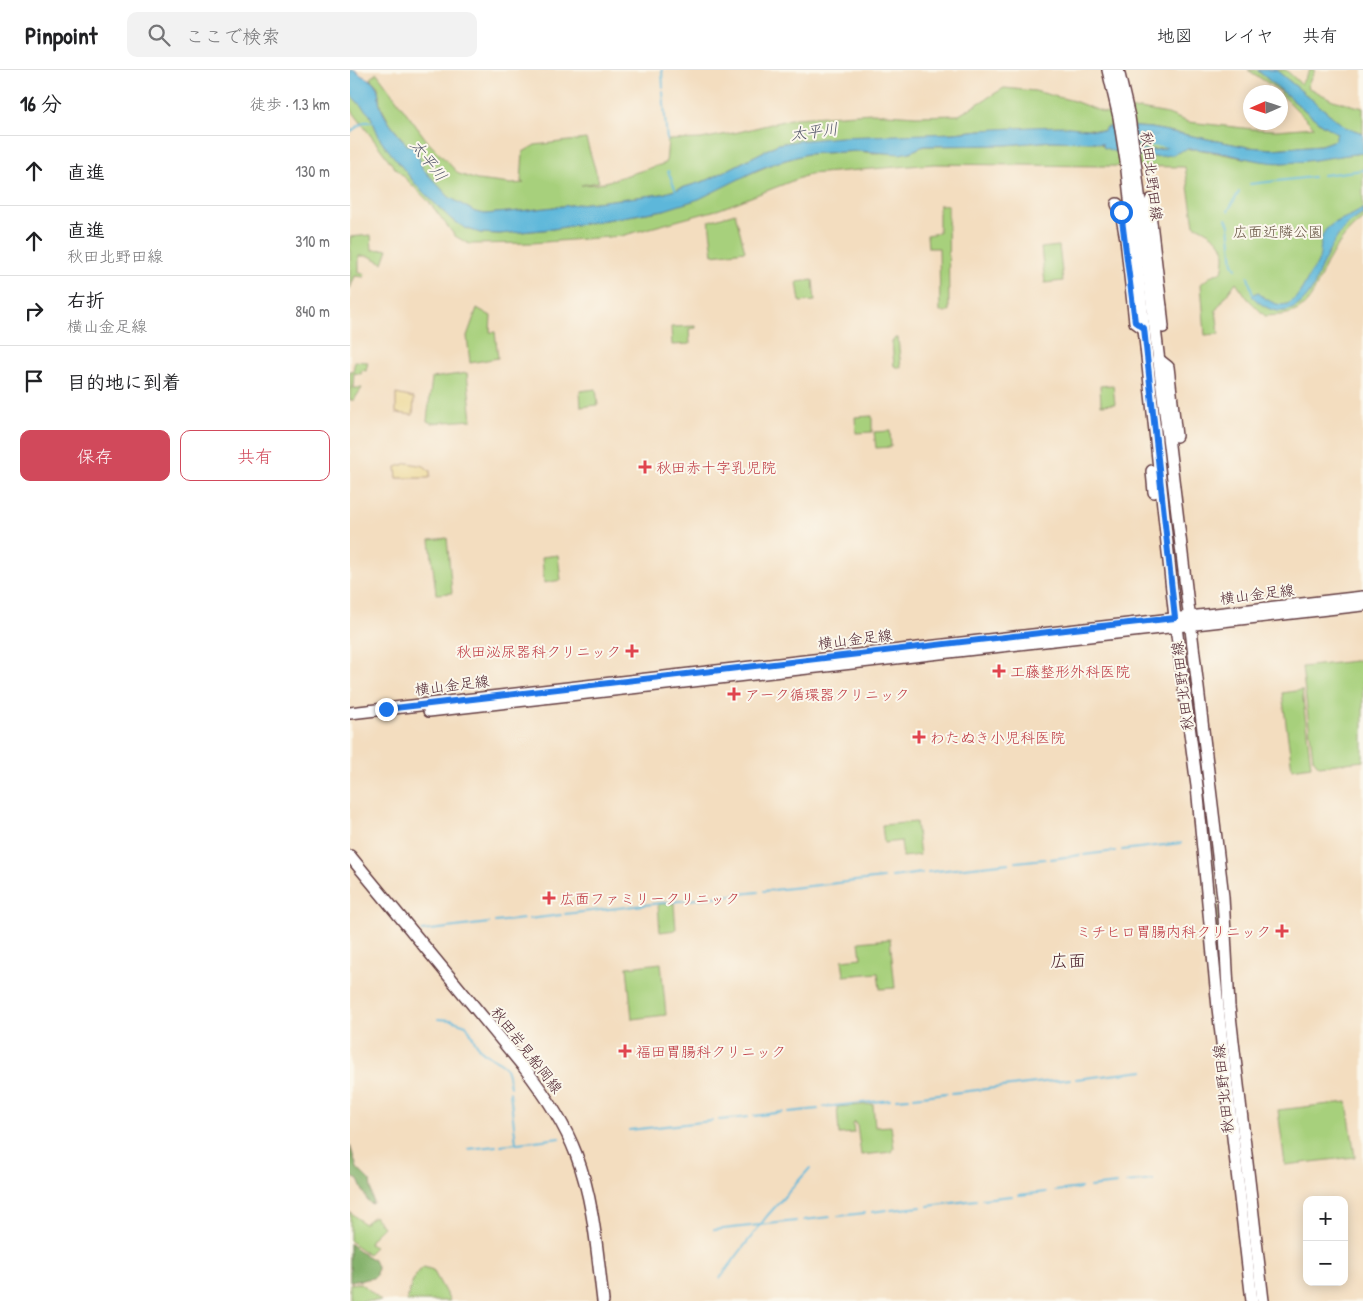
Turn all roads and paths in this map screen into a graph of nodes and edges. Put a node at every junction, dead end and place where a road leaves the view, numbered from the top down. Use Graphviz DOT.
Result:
graph roads {
  1 [pos="1108,70"];
  2 [pos="1118,70"];
  3 [pos="1124,117"];
  4 [pos="1130,161"];
  5 [pos="1151,200"];
  6 [pos="1117,204"];
  7 [pos="1161,308"];
  8 [pos="1153,317"];
  9 [pos="1164,326"];
  10 [pos="1144,328"];
  11 [pos="1140,362"];
  12 [pos="1145,376"];
  13 [pos="1170,422"];
  14 [pos="1176,436"];
  15 [pos="1152,471"];
  16 [pos="1158,488"];
  17 [pos="1363,597"];
  18 [pos="1333,604"];
  19 [pos="1363,605"];
  20 [pos="1190,621"];
  21 [pos="1176,623"];
  22 [pos="350,713"];
  23 [pos="350,720"];
  24 [pos="350,856"];
  25 [pos="603,1301"];
  26 [pos="1252,1301"];
  27 [pos="1263,1301"];
  1 -- 3 [label="main road, 秋田北野田線"];
  2 -- 3 [label="main road, 秋田北野田線"];
  3 -- 4 [label="main road, 秋田北野田線"];
  4 -- 8 [label="main road, 秋田北野田線"];
  4 -- 10 [label="main road, 秋田北野田線"];
  5 -- 7 [label="main road"];
  6 -- 10 [label="main road"];
  7 -- 8 [label="main road"];
  7 -- 9 [label="main road"];
  8 -- 13 [label="main road, 秋田北野田線"];
  10 -- 12 [label="main road, 秋田北野田線"];
  11 -- 12 [label="main road"];
  12 -- 16 [label="main road, 秋田北野田線"];
  13 -- 14 [label="main road"];
  13 -- 20 [label="main road, 秋田北野田線"];
  15 -- 16 [label="main road"];
  16 -- 21 [label="main road, 秋田北野田線"];
  17 -- 18 [label="main road, 横山金足線"];
  18 -- 19 [label="main road, 横山金足線"];
  18 -- 20 [label="main road, 横山金足線"];
  20 -- 21 [label="main road, 横山金足線"];
  20 -- 27 [label="main road, 秋田北野田線"];
  21 -- 22 [label="main road, 横山金足線"];
  21 -- 23 [label="main road, 横山金足線"];
  21 -- 26 [label="main road, 秋田北野田線"];
  24 -- 25 [label="main road, 秋田岩見船岡線"];
}
